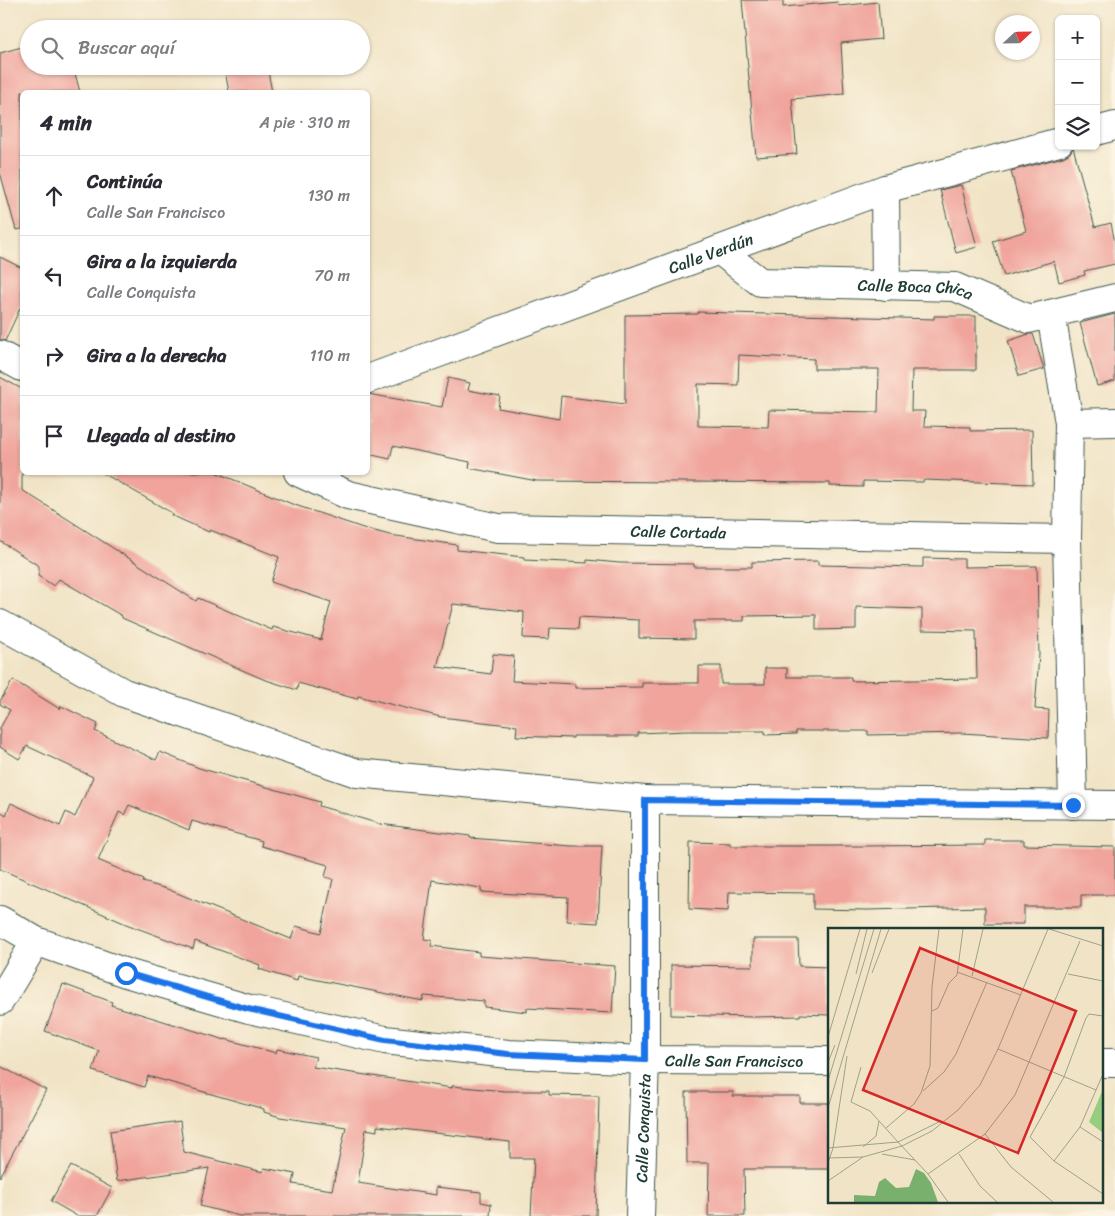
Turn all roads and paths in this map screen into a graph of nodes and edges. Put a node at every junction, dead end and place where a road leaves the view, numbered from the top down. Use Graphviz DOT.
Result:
graph roads {
  1 [pos="1115,126"];
  2 [pos="1100,131"];
  3 [pos="1055,143"];
  4 [pos="885,189"];
  5 [pos="719,250"];
  6 [pos="886,286"];
  7 [pos="1115,298"];
  8 [pos="1051,314"];
  9 [pos="0,355"];
  10 [pos="20,365"];
  11 [pos="370,378"];
  12 [pos="1115,422"];
  13 [pos="1069,424"];
  14 [pos="304,475"];
  15 [pos="1067,539"];
  16 [pos="0,604"];
  17 [pos="0,624"];
  18 [pos="124,693"];
  19 [pos="645,800"];
  20 [pos="1073,805"];
  21 [pos="1115,805"];
  22 [pos="0,920"];
  23 [pos="36,940"];
  24 [pos="0,1001"];
  25 [pos="645,1060"];
  26 [pos="828,1062"];
  27 [pos="1102,1063"];
  28 [pos="1115,1063"];
  29 [pos="640,1216"];
  1 -- 2 [label="street"];
  3 -- 4 [label="street, Calle Verdún"];
  4 -- 5 [label="street, Calle Verdún"];
  4 -- 6 [label="street"];
  5 -- 6 [label="street, Calle Boca Chica"];
  5 -- 11 [label="street, Calle Verdún"];
  6 -- 8 [label="street, Calle Boca Chica"];
  7 -- 8 [label="street, Calle Boca Chica"];
  8 -- 13 [label="street"];
  9 -- 10 [label="street"];
  12 -- 13 [label="street"];
  13 -- 15 [label="street"];
  14 -- 15 [label="street, Calle Cortada"];
  15 -- 20 [label="street"];
  16 -- 18 [label="street"];
  17 -- 18 [label="street"];
  18 -- 19 [label="street"];
  19 -- 20 [label="street"];
  19 -- 25 [label="street, Calle Conquista"];
  20 -- 21 [label="street"];
  22 -- 23 [label="street, Calle San Francisco"];
  23 -- 24 [label="street"];
  23 -- 25 [label="street, Calle San Francisco"];
  25 -- 26 [label="street, Calle San Francisco"];
  25 -- 29 [label="street, Calle Conquista"];
  27 -- 28 [label="street"];
}
